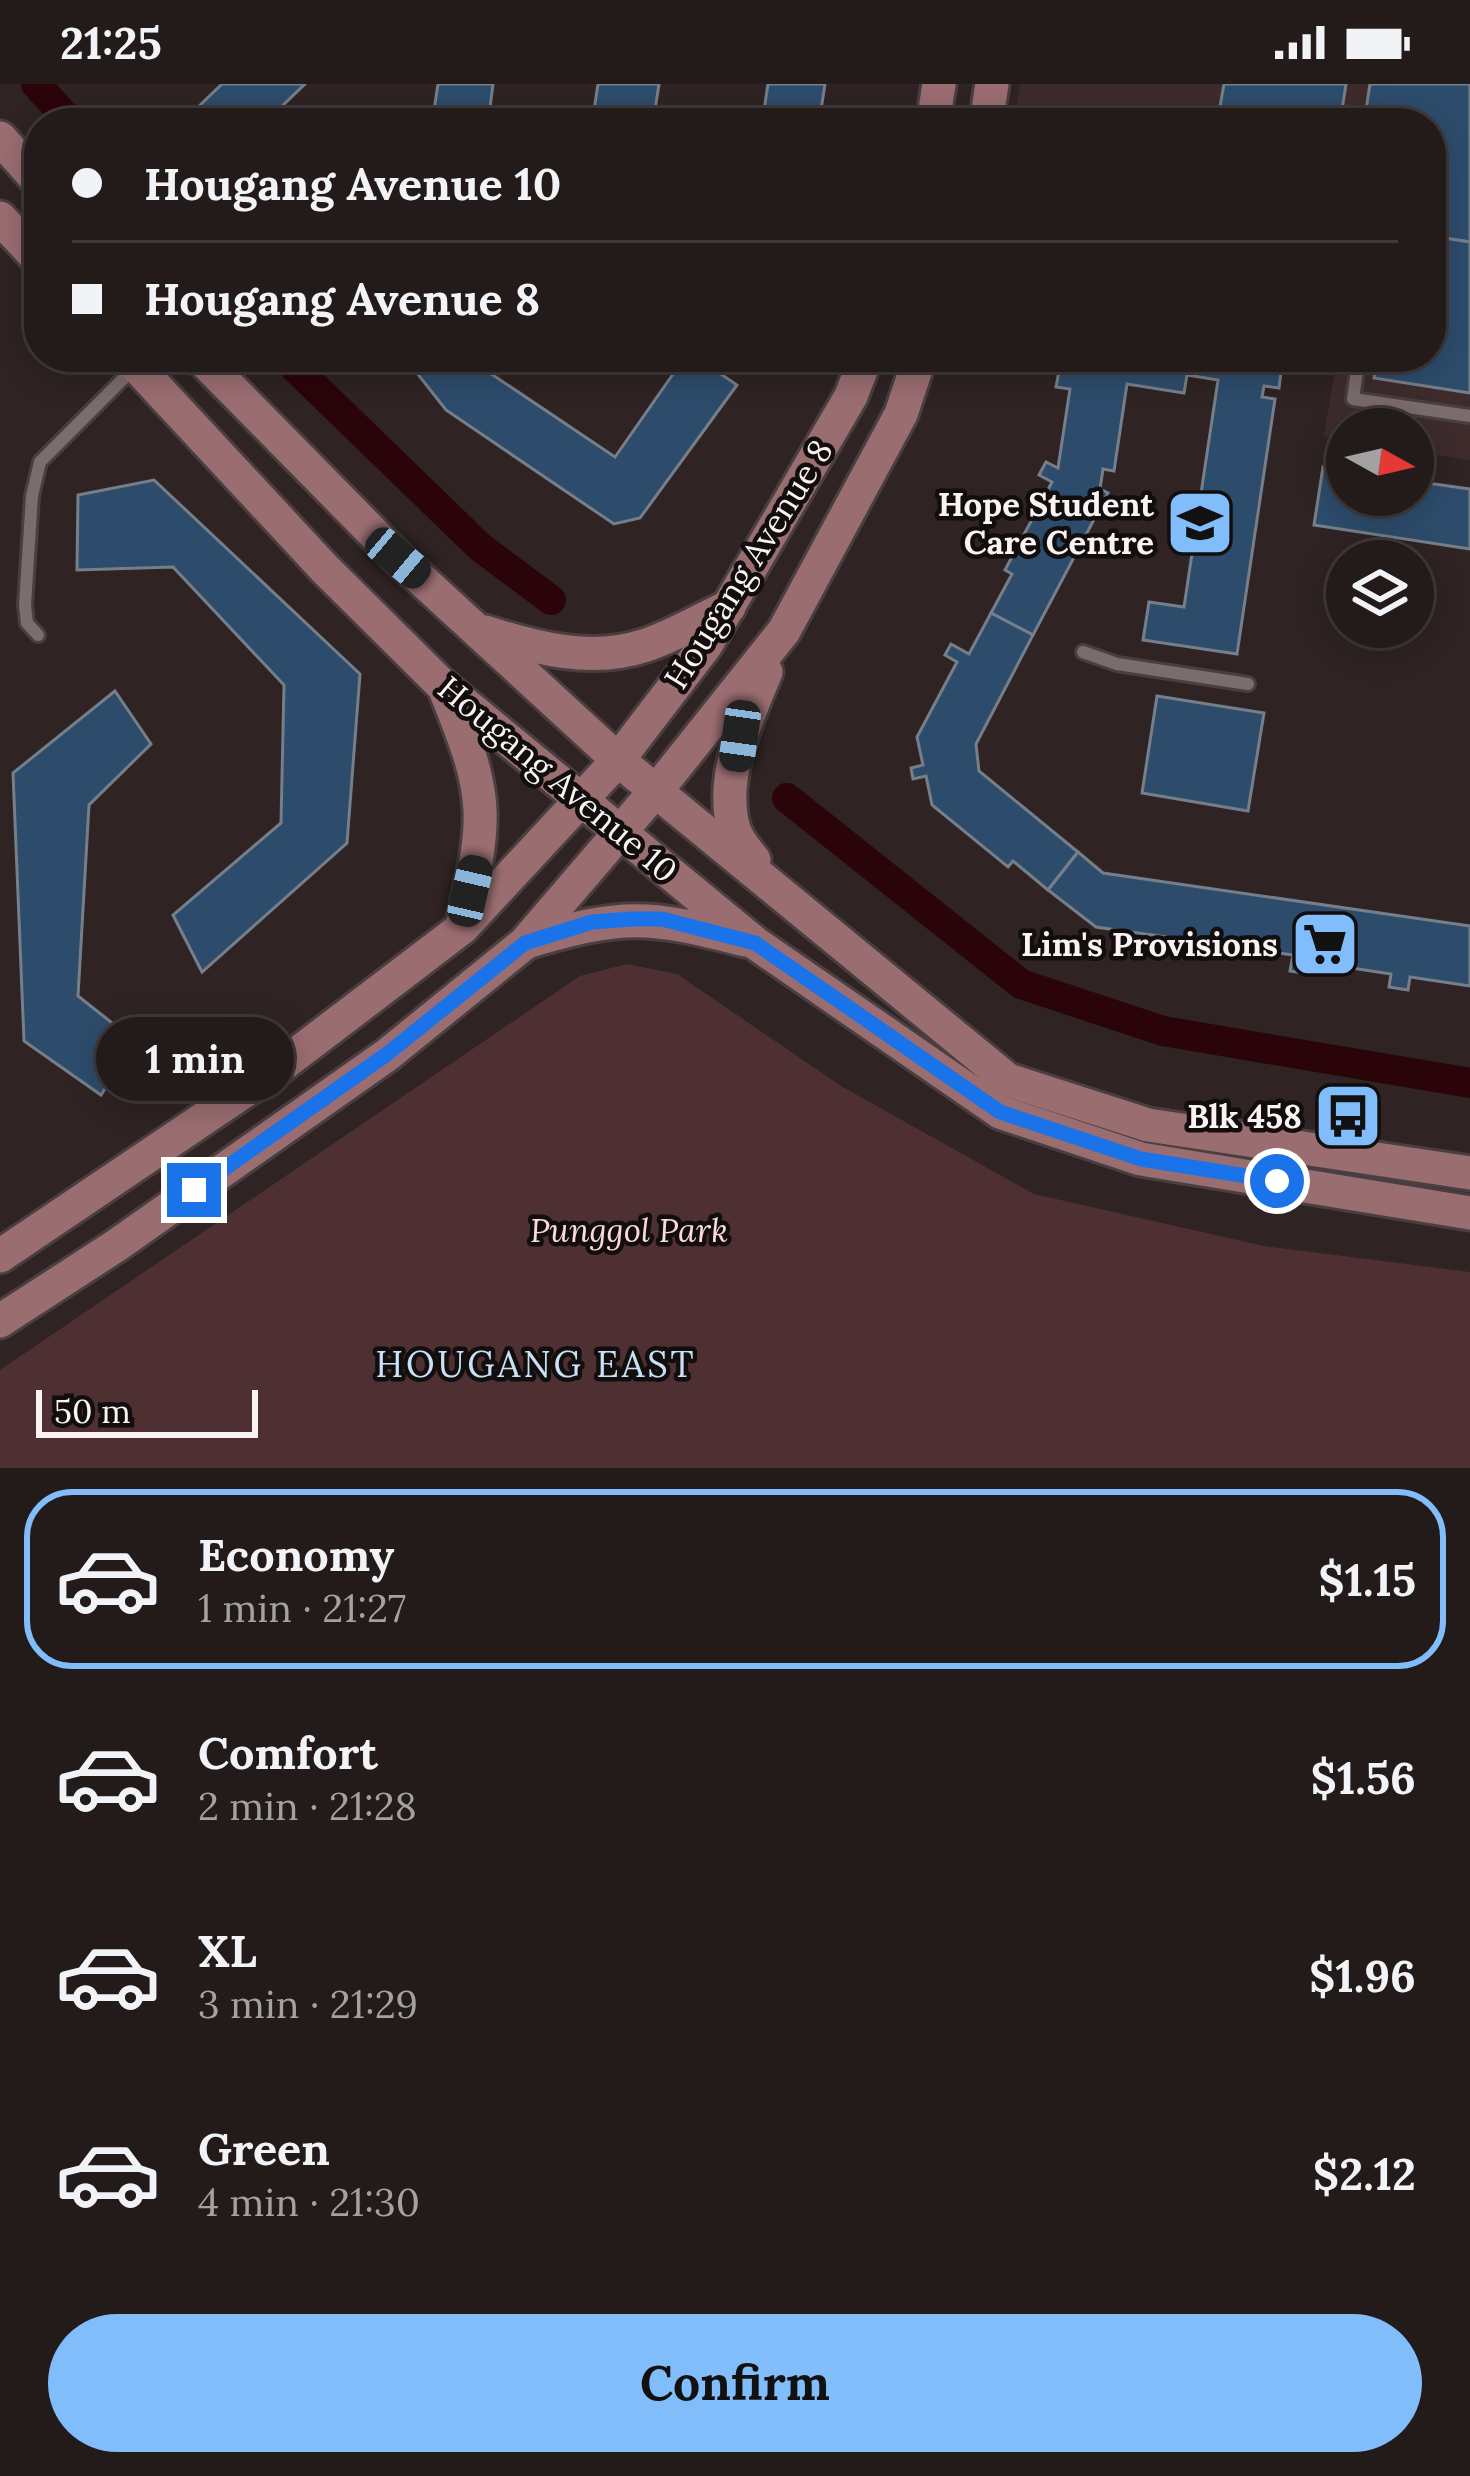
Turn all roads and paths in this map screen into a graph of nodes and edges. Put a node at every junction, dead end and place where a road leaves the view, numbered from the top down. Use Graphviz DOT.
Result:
graph roads {
  1 [pos="0,138"];
  2 [pos="24,165"];
  3 [pos="0,218"];
  4 [pos="24,244"];
  5 [pos="125,372"];
  6 [pos="147,372"];
  7 [pos="215,372"];
  8 [pos="860,372"];
  9 [pos="915,372"];
  10 [pos="1357,372"];
  11 [pos="1470,416"];
  12 [pos="729,607"];
  13 [pos="475,629"];
  14 [pos="784,631"];
  15 [pos="38,634"];
  16 [pos="1083,652"];
  17 [pos="1248,684"];
  18 [pos="443,686"];
  19 [pos="618,760"];
  20 [pos="653,791"];
  21 [pos="582,801"];
  22 [pos="620,832"];
  23 [pos="773,886"];
  24 [pos="462,928"];
  25 [pos="525,943"];
  26 [pos="755,943"];
  27 [pos="1470,1173"];
  28 [pos="1470,1213"];
  29 [pos="0,1256"];
  30 [pos="0,1321"];
  1 -- 2 [label="main road"];
  3 -- 4 [label="main road"];
  5 -- 15 [label="lane"];
  6 -- 18 [label="main road, Hougang Avenue 10"];
  7 -- 13 [label="main road, Hougang Avenue 10"];
  8 -- 12 [label="main road, Hougang Avenue 8"];
  9 -- 14 [label="main road, Hougang Avenue 8"];
  10 -- 11 [label="lane"];
  12 -- 13 [label="main road"];
  12 -- 19 [label="main road, Hougang Avenue 8"];
  13 -- 19 [label="main road, Hougang Avenue 10"];
  14 -- 20 [label="main road, Hougang Avenue 8"];
  14 -- 23 [label="main road"];
  16 -- 17 [label="lane"];
  18 -- 21 [label="main road, Hougang Avenue 10"];
  18 -- 24 [label="main road"];
  19 -- 20 [label="main road, Hougang Avenue 10"];
  19 -- 21 [label="main road, Hougang Avenue 8"];
  20 -- 22 [label="main road, Hougang Avenue 8"];
  20 -- 23 [label="main road, Hougang Avenue 10"];
  21 -- 22 [label="main road, Hougang Avenue 10"];
  21 -- 24 [label="main road, Hougang Avenue 8"];
  22 -- 25 [label="main road, Hougang Avenue 8"];
  22 -- 26 [label="main road, Hougang Avenue 10"];
  23 -- 27 [label="main road, Hougang Avenue 10"];
  24 -- 29 [label="main road, Hougang Avenue 8"];
  25 -- 26 [label="main road"];
  25 -- 30 [label="main road, Hougang Avenue 8"];
  26 -- 28 [label="main road, Hougang Avenue 10"];
}
